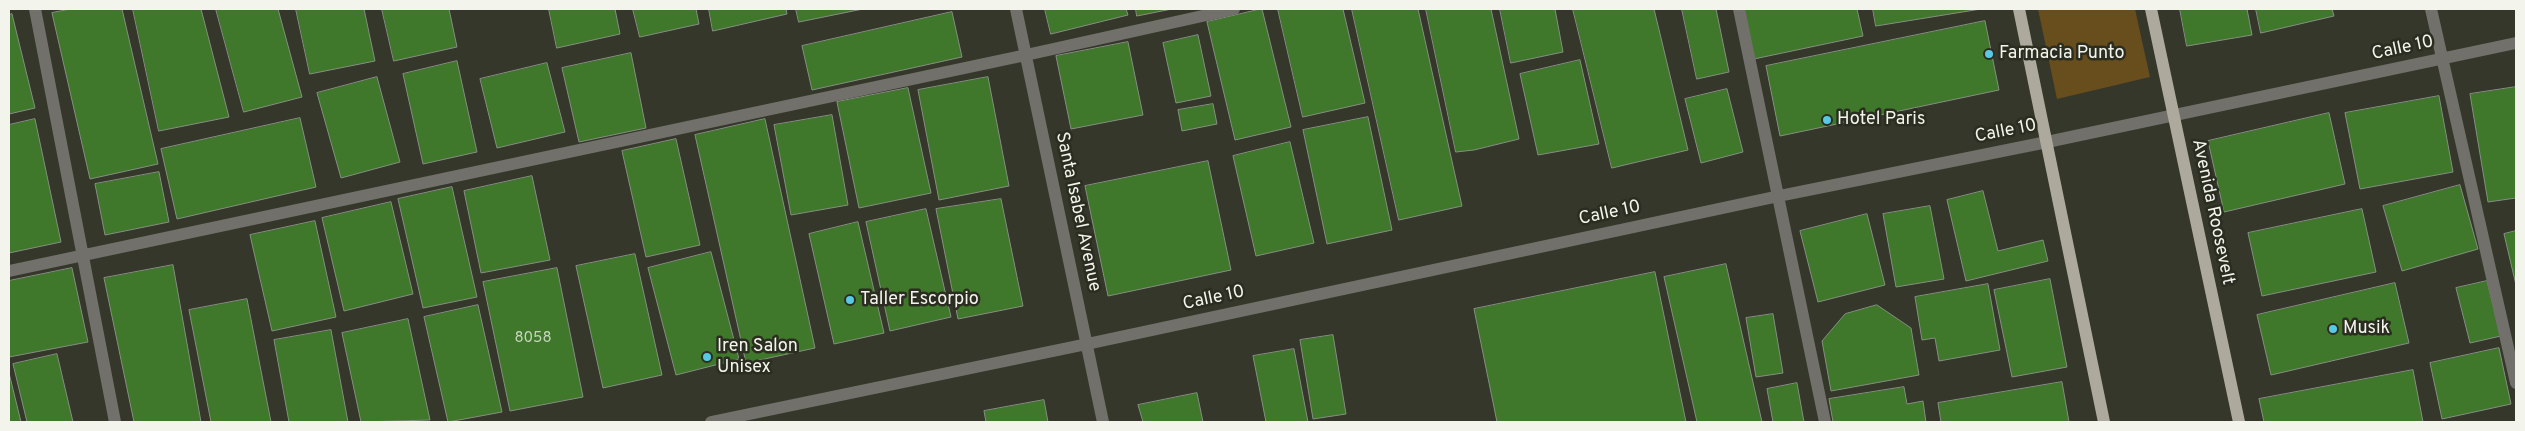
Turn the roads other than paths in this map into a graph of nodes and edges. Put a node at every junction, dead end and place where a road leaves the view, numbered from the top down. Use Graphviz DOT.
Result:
graph roads {
  1 [pos="35,9"];
  2 [pos="1016,9"];
  3 [pos="1234,9"];
  4 [pos="1739,9"];
  5 [pos="2019,9"];
  6 [pos="2151,9"];
  7 [pos="2431,9"];
  8 [pos="2516,43"];
  9 [pos="1026,55"];
  10 [pos="2442,58"];
  11 [pos="2174,115"];
  12 [pos="2047,142"];
  13 [pos="1779,196"];
  14 [pos="83,256"];
  15 [pos="9,271"];
  16 [pos="2512,339"];
  17 [pos="1087,344"];
  18 [pos="2516,383"];
  19 [pos="115,422"];
  20 [pos="711,422"];
  21 [pos="1103,422"];
  22 [pos="1824,422"];
  23 [pos="2104,422"];
  24 [pos="2239,422"];
  1 -- 14 [label="street"];
  2 -- 9 [label="street, Santa Isabel Avenue"];
  3 -- 9 [label="street"];
  4 -- 13 [label="street"];
  5 -- 12 [label="main road"];
  6 -- 11 [label="main road, Avenida Roosevelt"];
  7 -- 10 [label="street"];
  8 -- 10 [label="street, Calle 10"];
  9 -- 14 [label="street"];
  9 -- 17 [label="street, Santa Isabel Avenue"];
  10 -- 11 [label="street, Calle 10"];
  10 -- 16 [label="street"];
  11 -- 12 [label="street, Calle 10"];
  11 -- 24 [label="main road, Avenida Roosevelt"];
  12 -- 13 [label="street, Calle 10"];
  12 -- 23 [label="main road"];
  13 -- 17 [label="street, Calle 10"];
  13 -- 22 [label="street"];
  14 -- 15 [label="street"];
  14 -- 19 [label="street"];
  16 -- 18 [label="street"];
  17 -- 20 [label="street, Calle 10"];
  17 -- 21 [label="street, Santa Isabel Avenue"];
}
